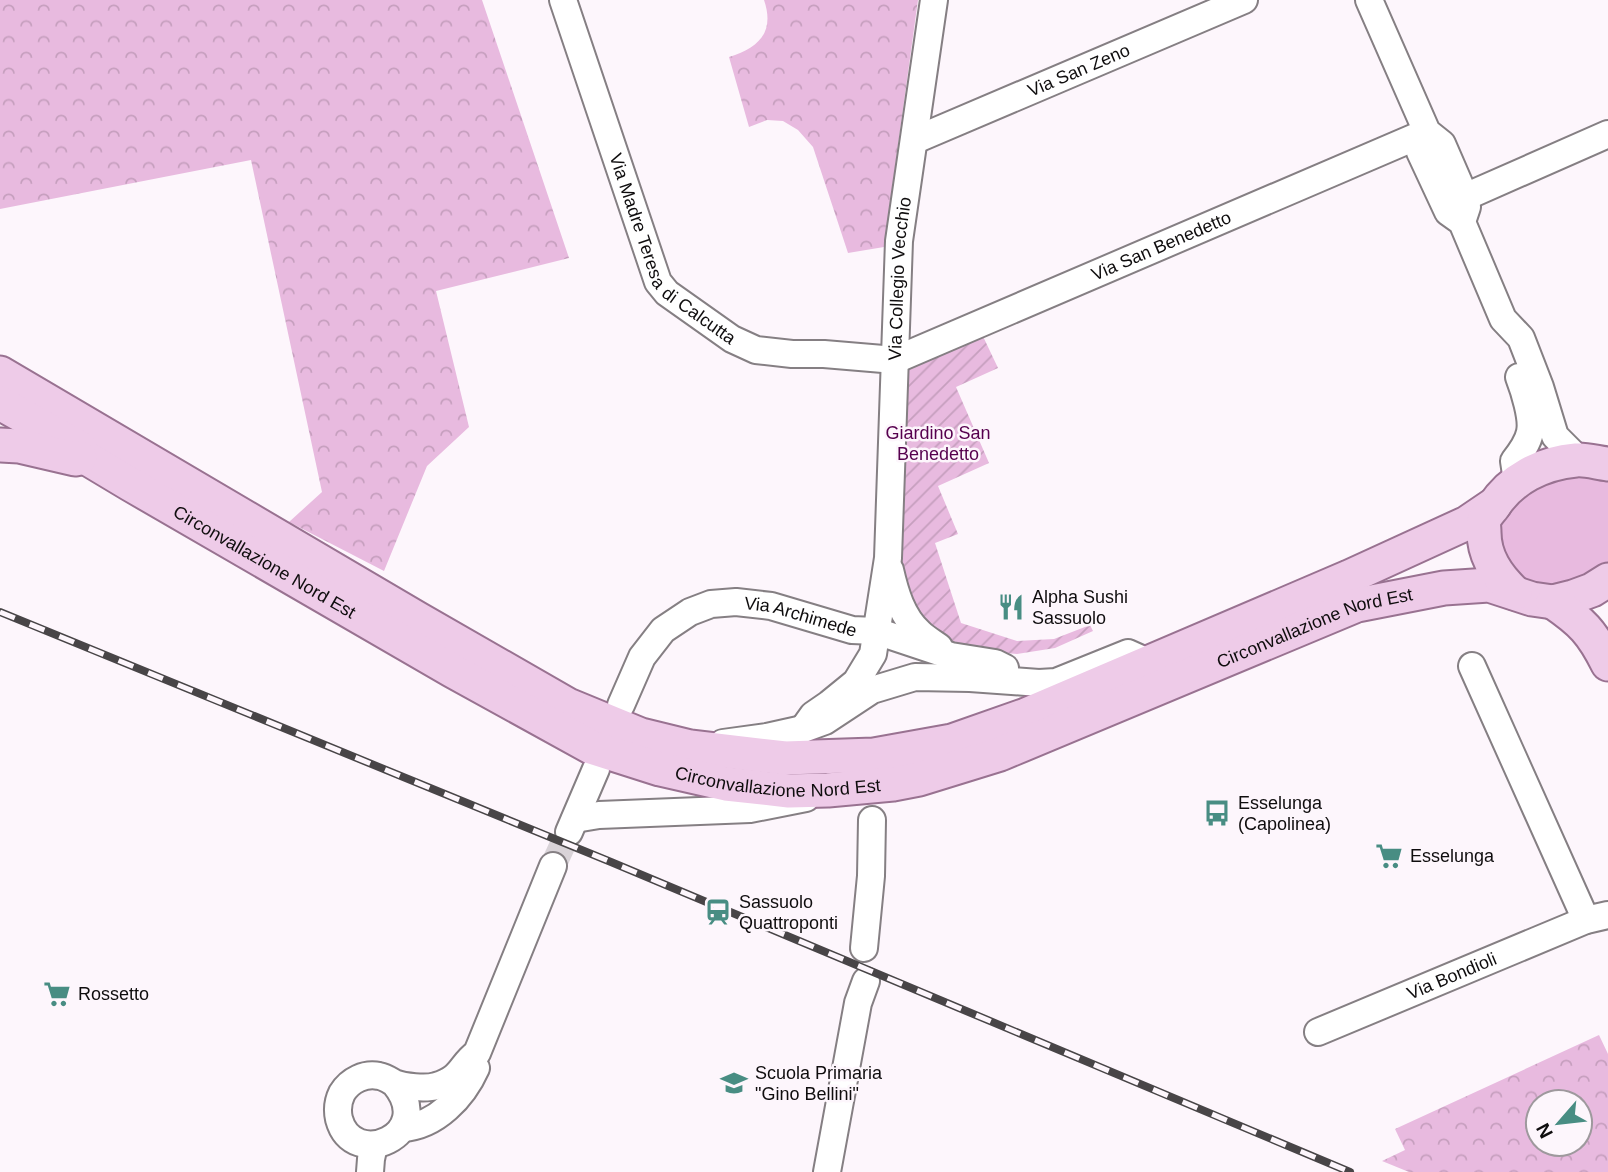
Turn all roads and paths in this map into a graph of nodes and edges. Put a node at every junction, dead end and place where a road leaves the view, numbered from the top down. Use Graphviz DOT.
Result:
graph roads {
  1 [pos="563,0"];
  2 [pos="934,0"];
  3 [pos="1244,0"];
  4 [pos="1370,0"];
  5 [pos="1427,132"];
  6 [pos="1608,134"];
  7 [pos="915,140"];
  8 [pos="1464,209"];
  9 [pos="1503,319"];
  10 [pos="895,360"];
  11 [pos="0,373"];
  12 [pos="0,403"];
  13 [pos="0,445"];
  14 [pos="85,457"];
  15 [pos="1593,462"];
  16 [pos="1506,492"];
  17 [pos="888,558"];
  18 [pos="1608,580"];
  19 [pos="1515,593"];
  20 [pos="1553,602"];
  21 [pos="876,631"];
  22 [pos="951,656"];
  23 [pos="1148,662"];
  24 [pos="1608,664"];
  25 [pos="1472,666"];
  26 [pos="1020,681"];
  27 [pos="621,705"];
  28 [pos="803,729"];
  29 [pos="690,747"];
  30 [pos="596,769"];
  31 [pos="828,790"];
  32 [pos="872,820"];
  33 [pos="553,866"];
  34 [pos="1597,918"];
  35 [pos="864,948"];
  36 [pos="866,981"];
  37 [pos="1318,1032"];
  38 [pos="477,1053"];
  39 [pos="396,1084"];
  40 [pos="403,1128"];
  41 [pos="374,1145"];
  42 [pos="370,1172"];
  43 [pos="827,1172"];
  1 -- 10 [label="street, Via Madre Teresa di Calcutta"];
  2 -- 7 [label="street, Via Collegio Vecchio"];
  3 -- 7 [label="street, Via San Zeno"];
  4 -- 5 [label="street"];
  5 -- 8 [label="street"];
  5 -- 10 [label="street, Via San Benedetto"];
  6 -- 8 [label="street"];
  7 -- 10 [label="street, Via Collegio Vecchio"];
  8 -- 9 [label="street"];
  9 -- 15 [label="street"];
  9 -- 16 [label="street"];
  10 -- 17 [label="street, Via Collegio Vecchio"];
  11 -- 29 [label="main road, Circonvallazione Nord Est"];
  12 -- 14 [label="main road, Circonvallazione Nord Est"];
  13 -- 14 [label="main road, Circonvallazione Nord Est"];
  14 -- 31 [label="main road, Circonvallazione Nord Est"];
  15 -- 16 [label="main road, Circonvallazione Nord Est"];
  16 -- 19 [label="main road"];
  16 -- 23 [label="main road, Circonvallazione Nord Est"];
  17 -- 21 [label="street, Via Collegio Vecchio"];
  17 -- 22 [label="street, Via Collegio Vecchio"];
  18 -- 20 [label="main road, Circonvallazione Nord Est"];
  19 -- 20 [label="main road, Circonvallazione Nord Est"];
  19 -- 31 [label="main road, Circonvallazione Nord Est"];
  20 -- 24 [label="main road"];
  21 -- 22 [label="street, Via Archimede"];
  21 -- 27 [label="street, Via Archimede"];
  21 -- 28 [label="street, Via Collegio Vecchio"];
  22 -- 26 [label="street, Via Archimede"];
  23 -- 26 [label="street"];
  23 -- 29 [label="main road, Circonvallazione Nord Est"];
  25 -- 34 [label="street, Via Bondioli"];
  26 -- 28 [label="street"];
  28 -- 29 [label="street"];
  30 -- 31 [label="street"];
  32 -- 35 [label="street"];
  33 -- 38 [label="street"];
  34 -- 37 [label="street, Via Bondioli"];
  36 -- 43 [label="street"];
  38 -- 39 [label="street"];
  38 -- 40 [label="street"];
  39 -- 40 [label="street"];
  39 -- 41 [label="street"];
  40 -- 41 [label="street"];
  41 -- 42 [label="street"];
}
